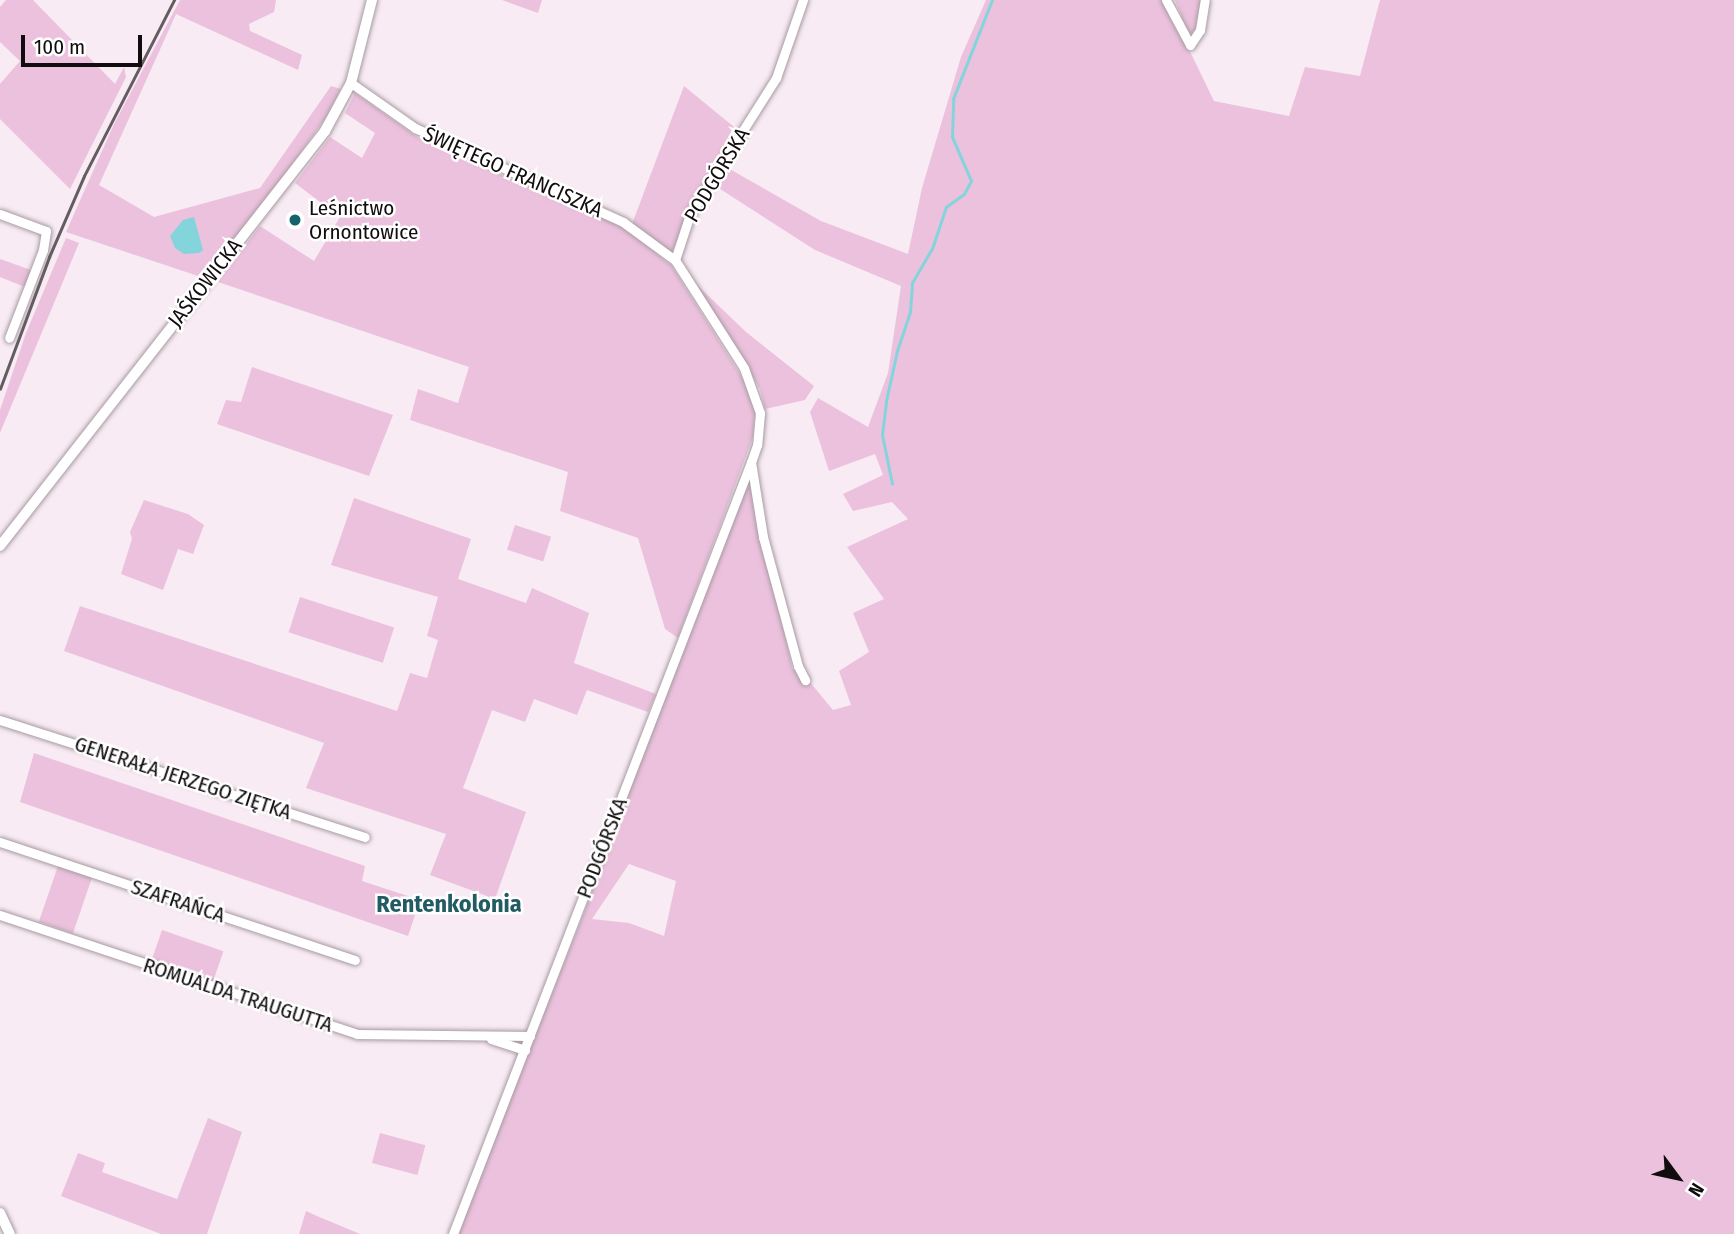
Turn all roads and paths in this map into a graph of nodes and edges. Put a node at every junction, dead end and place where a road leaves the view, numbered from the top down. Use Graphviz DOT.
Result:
graph roads {
  1 [pos="372,0"];
  2 [pos="803,0"];
  3 [pos="1166,0"];
  4 [pos="1205,0"];
  5 [pos="351,83"];
  6 [pos="0,214"];
  7 [pos="675,260"];
  8 [pos="9,338"];
  9 [pos="751,462"];
  10 [pos="0,546"];
  11 [pos="805,680"];
  12 [pos="0,720"];
  13 [pos="365,837"];
  14 [pos="0,842"];
  15 [pos="0,915"];
  16 [pos="355,960"];
  17 [pos="530,1036"];
  18 [pos="483,1037"];
  19 [pos="525,1050"];
  20 [pos="0,1213"];
  21 [pos="10,1234"];
  22 [pos="453,1234"];
  1 -- 5 [label="street, JAŚKOWICKA"];
  2 -- 7 [label="street, PODGÓRSKA"];
  3 -- 4 [label="street"];
  5 -- 7 [label="street, ŚWIĘTEGO FRANCISZKA"];
  5 -- 10 [label="street, JAŚKOWICKA"];
  6 -- 8 [label="street"];
  7 -- 9 [label="street, PODGÓRSKA"];
  9 -- 11 [label="street, PODGÓRSKA"];
  9 -- 17 [label="street, PODGÓRSKA"];
  12 -- 13 [label="street, GENERAŁA JERZEGO ZIĘTKA"];
  14 -- 16 [label="street, SZAFRAŃCA"];
  15 -- 18 [label="street, ROMUALDA TRAUGUTTA"];
  17 -- 18 [label="street, ROMUALDA TRAUGUTTA"];
  17 -- 19 [label="street, PODGÓRSKA"];
  18 -- 19 [label="street, ROMUALDA TRAUGUTTA"];
  19 -- 22 [label="street, PODGÓRSKA"];
  20 -- 21 [label="street"];
}
